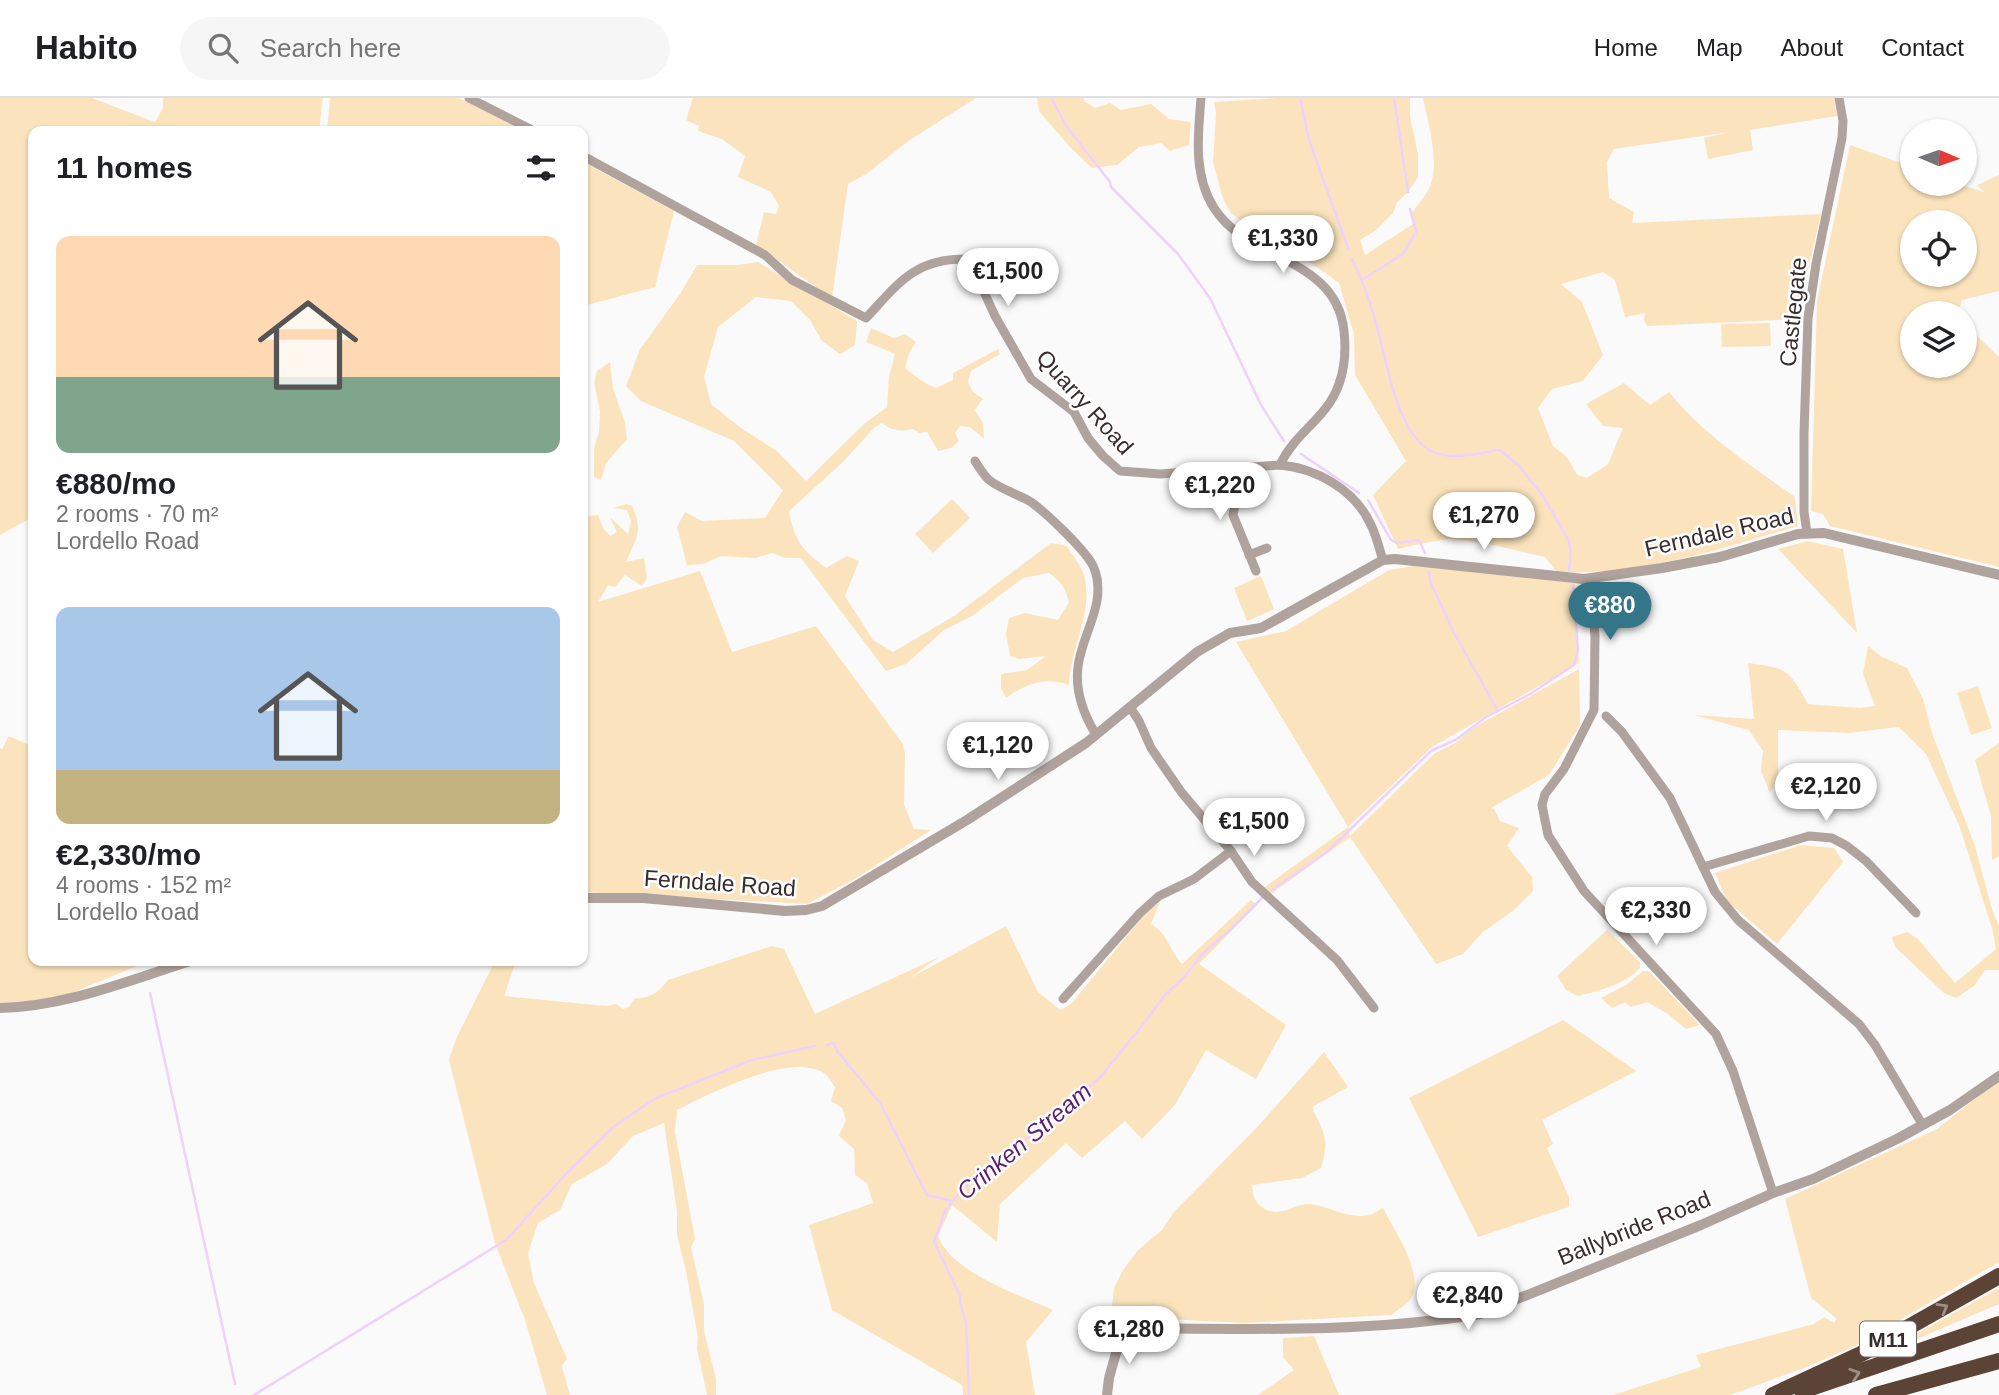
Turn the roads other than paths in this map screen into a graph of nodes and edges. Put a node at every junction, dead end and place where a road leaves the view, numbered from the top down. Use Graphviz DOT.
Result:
graph roads {
  1 [pos="469,98"];
  2 [pos="1201,98"];
  3 [pos="1839,98"];
  4 [pos="524,126"];
  5 [pos="588,159"];
  6 [pos="975,461"];
  7 [pos="1280,465"];
  8 [pos="1243,468"];
  9 [pos="1807,533"];
  10 [pos="1267,548"];
  11 [pos="1249,555"];
  12 [pos="1383,560"];
  13 [pos="1256,571"];
  14 [pos="1999,575"];
  15 [pos="1584,579"];
  16 [pos="1130,708"];
  17 [pos="1606,716"];
  18 [pos="1096,733"];
  19 [pos="1231,850"];
  20 [pos="1703,867"];
  21 [pos="588,898"];
  22 [pos="1916,913"];
  23 [pos="174,966"];
  24 [pos="1063,999"];
  25 [pos="0,1008"];
  26 [pos="1374,1008"];
  27 [pos="1999,1076"];
  28 [pos="1922,1124"];
  29 [pos="1773,1193"];
  30 [pos="1999,1276"];
  31 [pos="1999,1324"];
  32 [pos="1999,1352"];
  33 [pos="1999,1361"];
  34 [pos="1882,1393"];
  35 [pos="1107,1395"];
  36 [pos="1773,1395"];
  37 [pos="1790,1395"];
  1 -- 4 [label="street"];
  2 -- 7 [label="street"];
  3 -- 9 [label="street, Castlegate"];
  5 -- 8 [label="street, Quarry Road"];
  6 -- 18 [label="street"];
  7 -- 8 [label="street, Quarry Road"];
  7 -- 12 [label="street, Quarry Road"];
  8 -- 11 [label="street"];
  9 -- 14 [label="street, Ferndale Road"];
  9 -- 15 [label="street, Ferndale Road"];
  10 -- 11 [label="street"];
  11 -- 13 [label="street"];
  12 -- 15 [label="street, Ferndale Road"];
  12 -- 16 [label="street, Ferndale Road"];
  15 -- 29 [label="street"];
  16 -- 18 [label="street, Ferndale Road"];
  16 -- 19 [label="street"];
  17 -- 20 [label="street"];
  18 -- 21 [label="street, Ferndale Road"];
  19 -- 24 [label="street"];
  19 -- 26 [label="street"];
  20 -- 22 [label="street"];
  20 -- 28 [label="street"];
  23 -- 25 [label="street"];
  27 -- 28 [label="street, Ballybride Road"];
  28 -- 29 [label="street, Ballybride Road"];
  29 -- 35 [label="street, Ballybride Road"];
  36 -- 30 [label="highway, M11, one-way"];
  37 -- 31 [label="highway, one-way"];
  32 -- 34 [label="highway"];
  33 -- 34 [label="highway, M11"];
}
